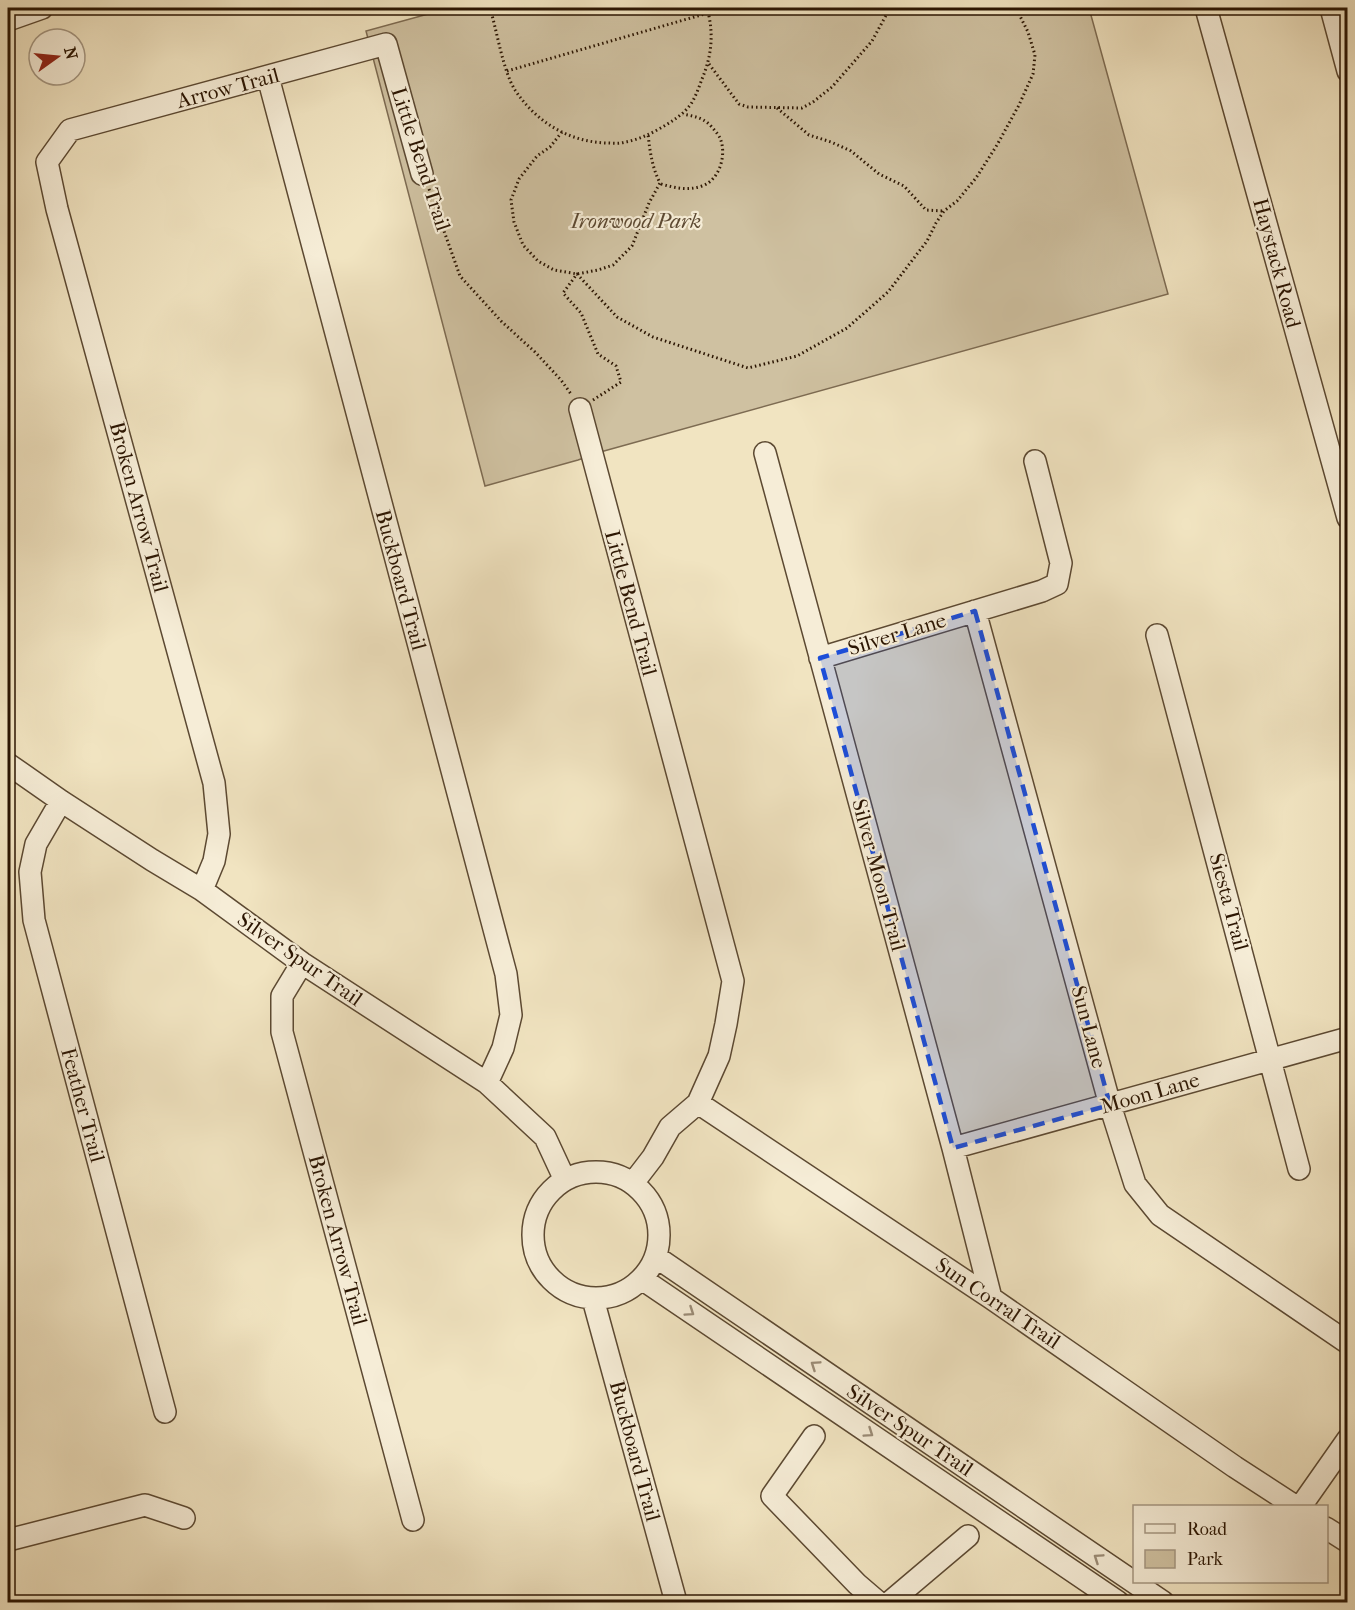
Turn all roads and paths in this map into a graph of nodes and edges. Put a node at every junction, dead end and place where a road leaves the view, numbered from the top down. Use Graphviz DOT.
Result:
graph roads {
  1 [pos="35,8"];
  2 [pos="490,8"];
  3 [pos="706,8"];
  4 [pos="890,8"];
  5 [pos="1016,8"];
  6 [pos="1206,8"];
  7 [pos="1331,8"];
  8 [pos="708,13"];
  9 [pos="8,20"];
  10 [pos="386,44"];
  11 [pos="709,64"];
  12 [pos="507,71"];
  13 [pos="1347,71"];
  14 [pos="268,77"];
  15 [pos="775,106"];
  16 [pos="682,114"];
  17 [pos="70,130"];
  18 [pos="562,132"];
  19 [pos="648,134"];
  20 [pos="422,174"];
  21 [pos="660,183"];
  22 [pos="944,211"];
  23 [pos="577,274"];
  24 [pos="580,409"];
  25 [pos="765,453"];
  26 [pos="1035,461"];
  27 [pos="1347,519"];
  28 [pos="975,611"];
  29 [pos="1157,635"];
  30 [pos="820,657"];
  31 [pos="8,764"];
  32 [pos="61,801"];
  33 [pos="202,890"];
  34 [pos="302,963"];
  35 [pos="1347,1038"];
  36 [pos="1271,1059"];
  37 [pos="487,1083"];
  38 [pos="698,1103"];
  39 [pos="1110,1105"];
  40 [pos="953,1148"];
  41 [pos="1299,1170"];
  42 [pos="565,1180"];
  43 [pos="633,1183"];
  44 [pos="656,1257"];
  45 [pos="642,1279"];
  46 [pos="991,1298"];
  47 [pos="593,1299"];
  48 [pos="1347,1343"];
  49 [pos="165,1412"];
  50 [pos="814,1436"];
  51 [pos="1347,1439"];
  52 [pos="987,1482"];
  53 [pos="973,1504"];
  54 [pos="1293,1505"];
  55 [pos="1302,1505"];
  56 [pos="1025,1508"];
  57 [pos="184,1518"];
  58 [pos="413,1520"];
  59 [pos="1010,1529"];
  60 [pos="1328,1529"];
  61 [pos="968,1536"];
  62 [pos="8,1540"];
  63 [pos="1347,1542"];
  64 [pos="1133,1581"];
  65 [pos="1136,1583"];
  66 [pos="676,1602"];
  67 [pos="878,1602"];
  68 [pos="890,1602"];
  69 [pos="1118,1602"];
  70 [pos="1164,1602"];
  1 -- 9 [label="street"];
  2 -- 12 [label="path"];
  3 -- 8 [label="path"];
  4 -- 15 [label="path"];
  5 -- 22 [label="path"];
  6 -- 27 [label="street, Haystack Road"];
  7 -- 13 [label="street"];
  8 -- 11 [label="path"];
  8 -- 12 [label="path"];
  10 -- 14 [label="street, Arrow Trail"];
  10 -- 20 [label="street, Little Bend Trail"];
  11 -- 15 [label="path"];
  11 -- 16 [label="path"];
  12 -- 18 [label="path"];
  14 -- 17 [label="street, Arrow Trail"];
  14 -- 37 [label="street, Buckboard Trail"];
  15 -- 22 [label="path"];
  16 -- 19 [label="path"];
  16 -- 21 [label="path"];
  17 -- 33 [label="street, Broken Arrow Trail"];
  18 -- 19 [label="path"];
  18 -- 23 [label="path"];
  19 -- 21 [label="path"];
  20 -- 24 [label="path, Little Bend Trail"];
  21 -- 23 [label="path"];
  22 -- 23 [label="path"];
  23 -- 24 [label="path"];
  24 -- 38 [label="street, Little Bend Trail"];
  25 -- 30 [label="street, Silver Moon Trail"];
  26 -- 28 [label="street, Silver Lane"];
  28 -- 30 [label="street, Silver Lane"];
  28 -- 39 [label="street, Sun Lane"];
  29 -- 36 [label="street, Siesta Trail"];
  30 -- 40 [label="street, Silver Moon Trail"];
  31 -- 32 [label="street, Silver Spur Trail"];
  32 -- 33 [label="street, Silver Spur Trail"];
  32 -- 49 [label="street, Feather Trail"];
  33 -- 34 [label="street, Silver Spur Trail"];
  34 -- 37 [label="street, Silver Spur Trail"];
  34 -- 58 [label="street, Broken Arrow Trail"];
  35 -- 36 [label="street, Moon Lane"];
  36 -- 39 [label="street, Moon Lane"];
  36 -- 41 [label="street, Siesta Trail"];
  37 -- 42 [label="street, Silver Spur Trail"];
  38 -- 43 [label="street, Little Bend Trail"];
  38 -- 46 [label="street, Sun Corral Trail"];
  39 -- 40 [label="street, Moon Lane"];
  39 -- 48 [label="street, Sun Lane"];
  40 -- 46 [label="street, Silver Moon Trail"];
  42 -- 43 [label="street"];
  42 -- 47 [label="street"];
  43 -- 44 [label="street"];
  44 -- 45 [label="street"];
  52 -- 44 [label="street, Silver Spur Trail, one-way"];
  45 -- 47 [label="street"];
  45 -- 53 [label="street, Silver Spur Trail, one-way"];
  46 -- 54 [label="street, Sun Corral Trail"];
  47 -- 66 [label="street, Buckboard Trail"];
  50 -- 67 [label="street"];
  51 -- 55 [label="street"];
  52 -- 53 [label="street"];
  52 -- 56 [label="street, Silver Spur Trail"];
  53 -- 59 [label="street, Silver Spur Trail"];
  56 -- 59 [label="street"];
  64 -- 56 [label="street, Silver Spur Trail, one-way"];
  57 -- 62 [label="street"];
  59 -- 69 [label="street, Silver Spur Trail"];
  60 -- 63 [label="street"];
  61 -- 68 [label="street"];
  70 -- 65 [label="street, Silver Spur Trail, one-way"];
}
